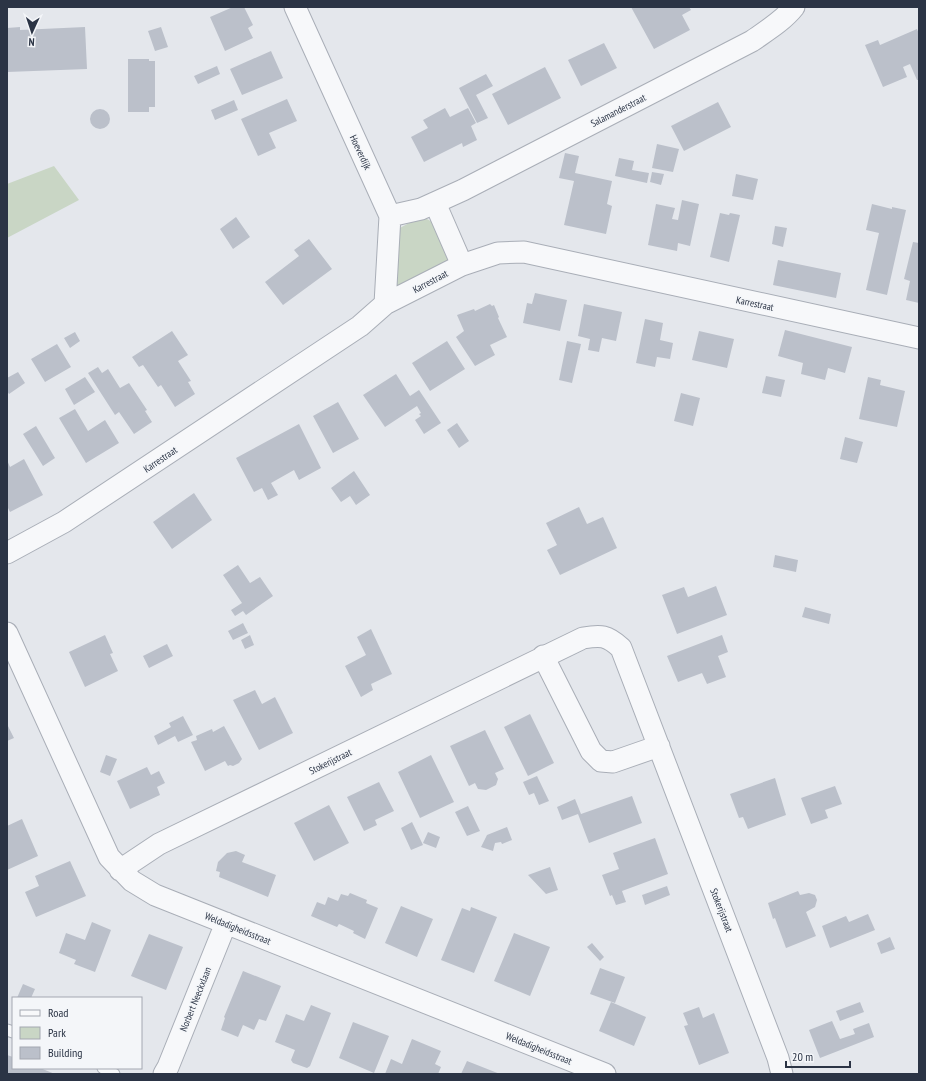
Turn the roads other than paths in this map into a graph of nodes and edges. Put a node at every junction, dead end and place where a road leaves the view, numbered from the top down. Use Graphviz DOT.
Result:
graph roads {
  1 [pos="295,7"];
  2 [pos="794,7"];
  3 [pos="435,203"];
  4 [pos="390,216"];
  5 [pos="462,265"];
  6 [pos="385,304"];
  7 [pos="919,338"];
  8 [pos="7,553"];
  9 [pos="7,634"];
  10 [pos="543,656"];
  11 [pos="659,746"];
  12 [pos="120,870"];
  13 [pos="226,923"];
  14 [pos="164,1074"];
  15 [pos="605,1074"];
  16 [pos="782,1074"];
  1 -- 4 [label="street, Hoeverdijk"];
  2 -- 3 [label="street, Salamanderstraat"];
  3 -- 4 [label="street, Salamanderstraat"];
  3 -- 5 [label="street"];
  4 -- 6 [label="street, Hoeverdijk"];
  5 -- 6 [label="street, Karrestraat"];
  5 -- 7 [label="street, Karrestraat"];
  6 -- 8 [label="street, Karrestraat"];
  9 -- 12 [label="street, Weldadigheidsstraat"];
  10 -- 11 [label="street"];
  10 -- 11 [label="street, Stokerijstraat"];
  10 -- 12 [label="street, Stokerijstraat"];
  11 -- 16 [label="street, Stokerijstraat"];
  12 -- 13 [label="street, Weldadigheidsstraat"];
  13 -- 14 [label="street, Norbert Neeckxlaan"];
  13 -- 15 [label="street, Weldadigheidsstraat"];
}
